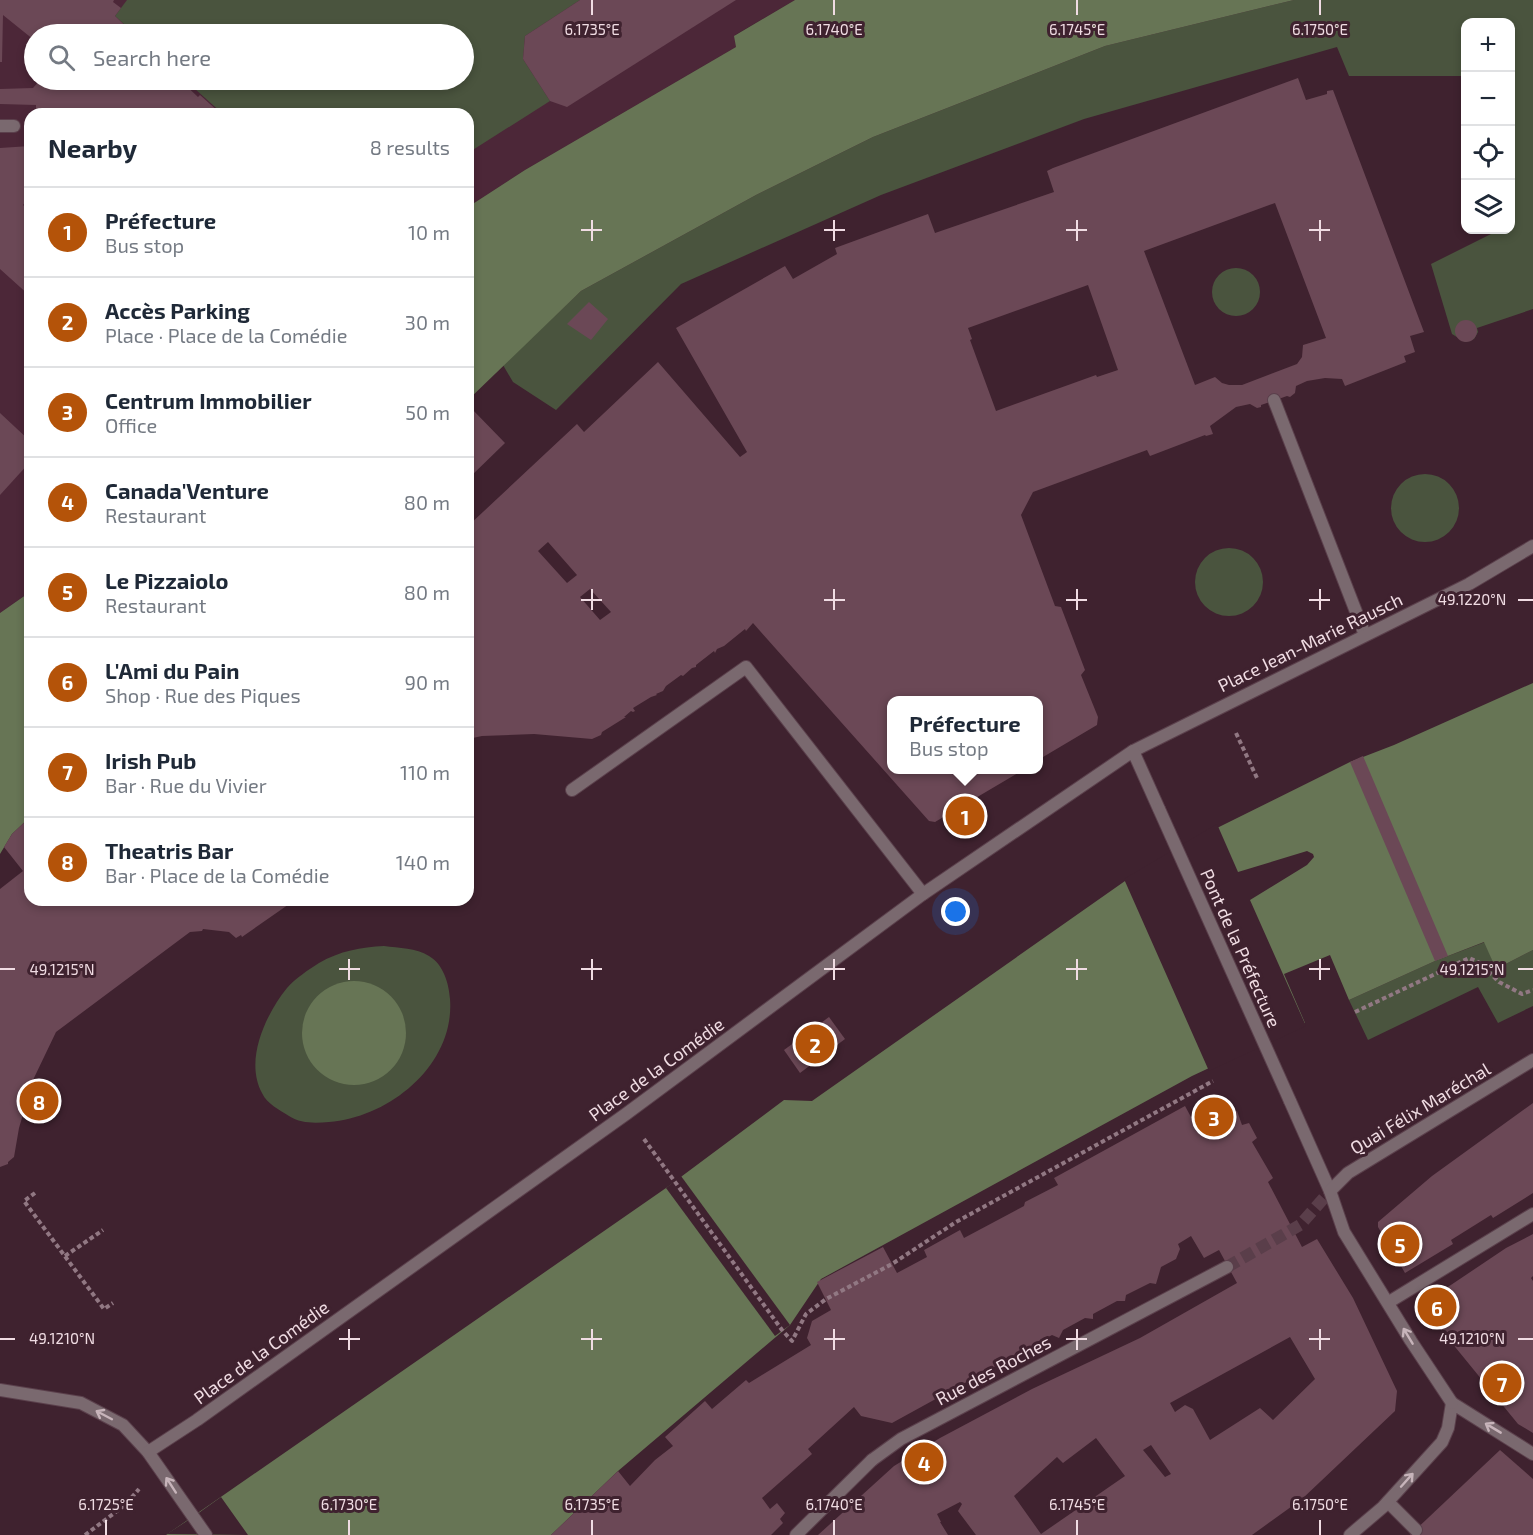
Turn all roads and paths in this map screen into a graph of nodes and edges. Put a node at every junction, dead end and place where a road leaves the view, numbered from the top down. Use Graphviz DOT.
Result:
graph roads {
  1 [pos="0,126"];
  2 [pos="14,126"];
  3 [pos="1274,400"];
  4 [pos="1533,546"];
  5 [pos="1365,635"];
  6 [pos="1222,705"];
  7 [pos="1133,751"];
  8 [pos="1257,778"];
  9 [pos="572,790"];
  10 [pos="923,894"];
  11 [pos="1533,990"];
  12 [pos="1354,1012"];
  13 [pos="1533,1060"];
  14 [pos="1213,1081"];
  15 [pos="626,1114"];
  16 [pos="1330,1191"];
  17 [pos="34,1193"];
  18 [pos="1533,1214"];
  19 [pos="104,1230"];
  20 [pos="65,1256"];
  21 [pos="1227,1267"];
  22 [pos="1389,1302"];
  23 [pos="113,1303"];
  24 [pos="0,1390"];
  25 [pos="1452,1403"];
  26 [pos="148,1452"];
  27 [pos="1533,1454"];
  28 [pos="141,1486"];
  29 [pos="1388,1502"];
  30 [pos="1416,1530"];
  31 [pos="85,1535"];
  32 [pos="206,1535"];
  33 [pos="796,1535"];
  34 [pos="1350,1535"];
  1 -- 2 [label="street"];
  3 -- 5 [label="street"];
  4 -- 5 [label="street, Place Jean-Marie Rausch"];
  5 -- 6 [label="street, Place Jean-Marie Rausch"];
  6 -- 7 [label="street, Place Jean-Marie Rausch"];
  6 -- 8 [label="path"];
  7 -- 10 [label="street, Place de la Comédie"];
  7 -- 16 [label="street, Pont de la Préfecture, bridge"];
  9 -- 10 [label="street"];
  10 -- 15 [label="street, Place de la Comédie"];
  11 -- 12 [label="path"];
  13 -- 16 [label="street, Quai Félix Maréchal"];
  14 -- 15 [label="path"];
  15 -- 26 [label="street, Place de la Comédie"];
  16 -- 22 [label="street, Pont de la Préfecture"];
  17 -- 20 [label="path"];
  18 -- 22 [label="street"];
  19 -- 20 [label="path"];
  20 -- 23 [label="path"];
  21 -- 33 [label="street, Rue des Roches"];
  25 -- 22 [label="street, Pont de la Préfecture, one-way"];
  26 -- 24 [label="street, one-way"];
  27 -- 25 [label="street, one-way"];
  29 -- 25 [label="street, one-way"];
  32 -- 26 [label="street, one-way"];
  28 -- 31 [label="path"];
  29 -- 30 [label="street"];
  29 -- 34 [label="street"];
}
